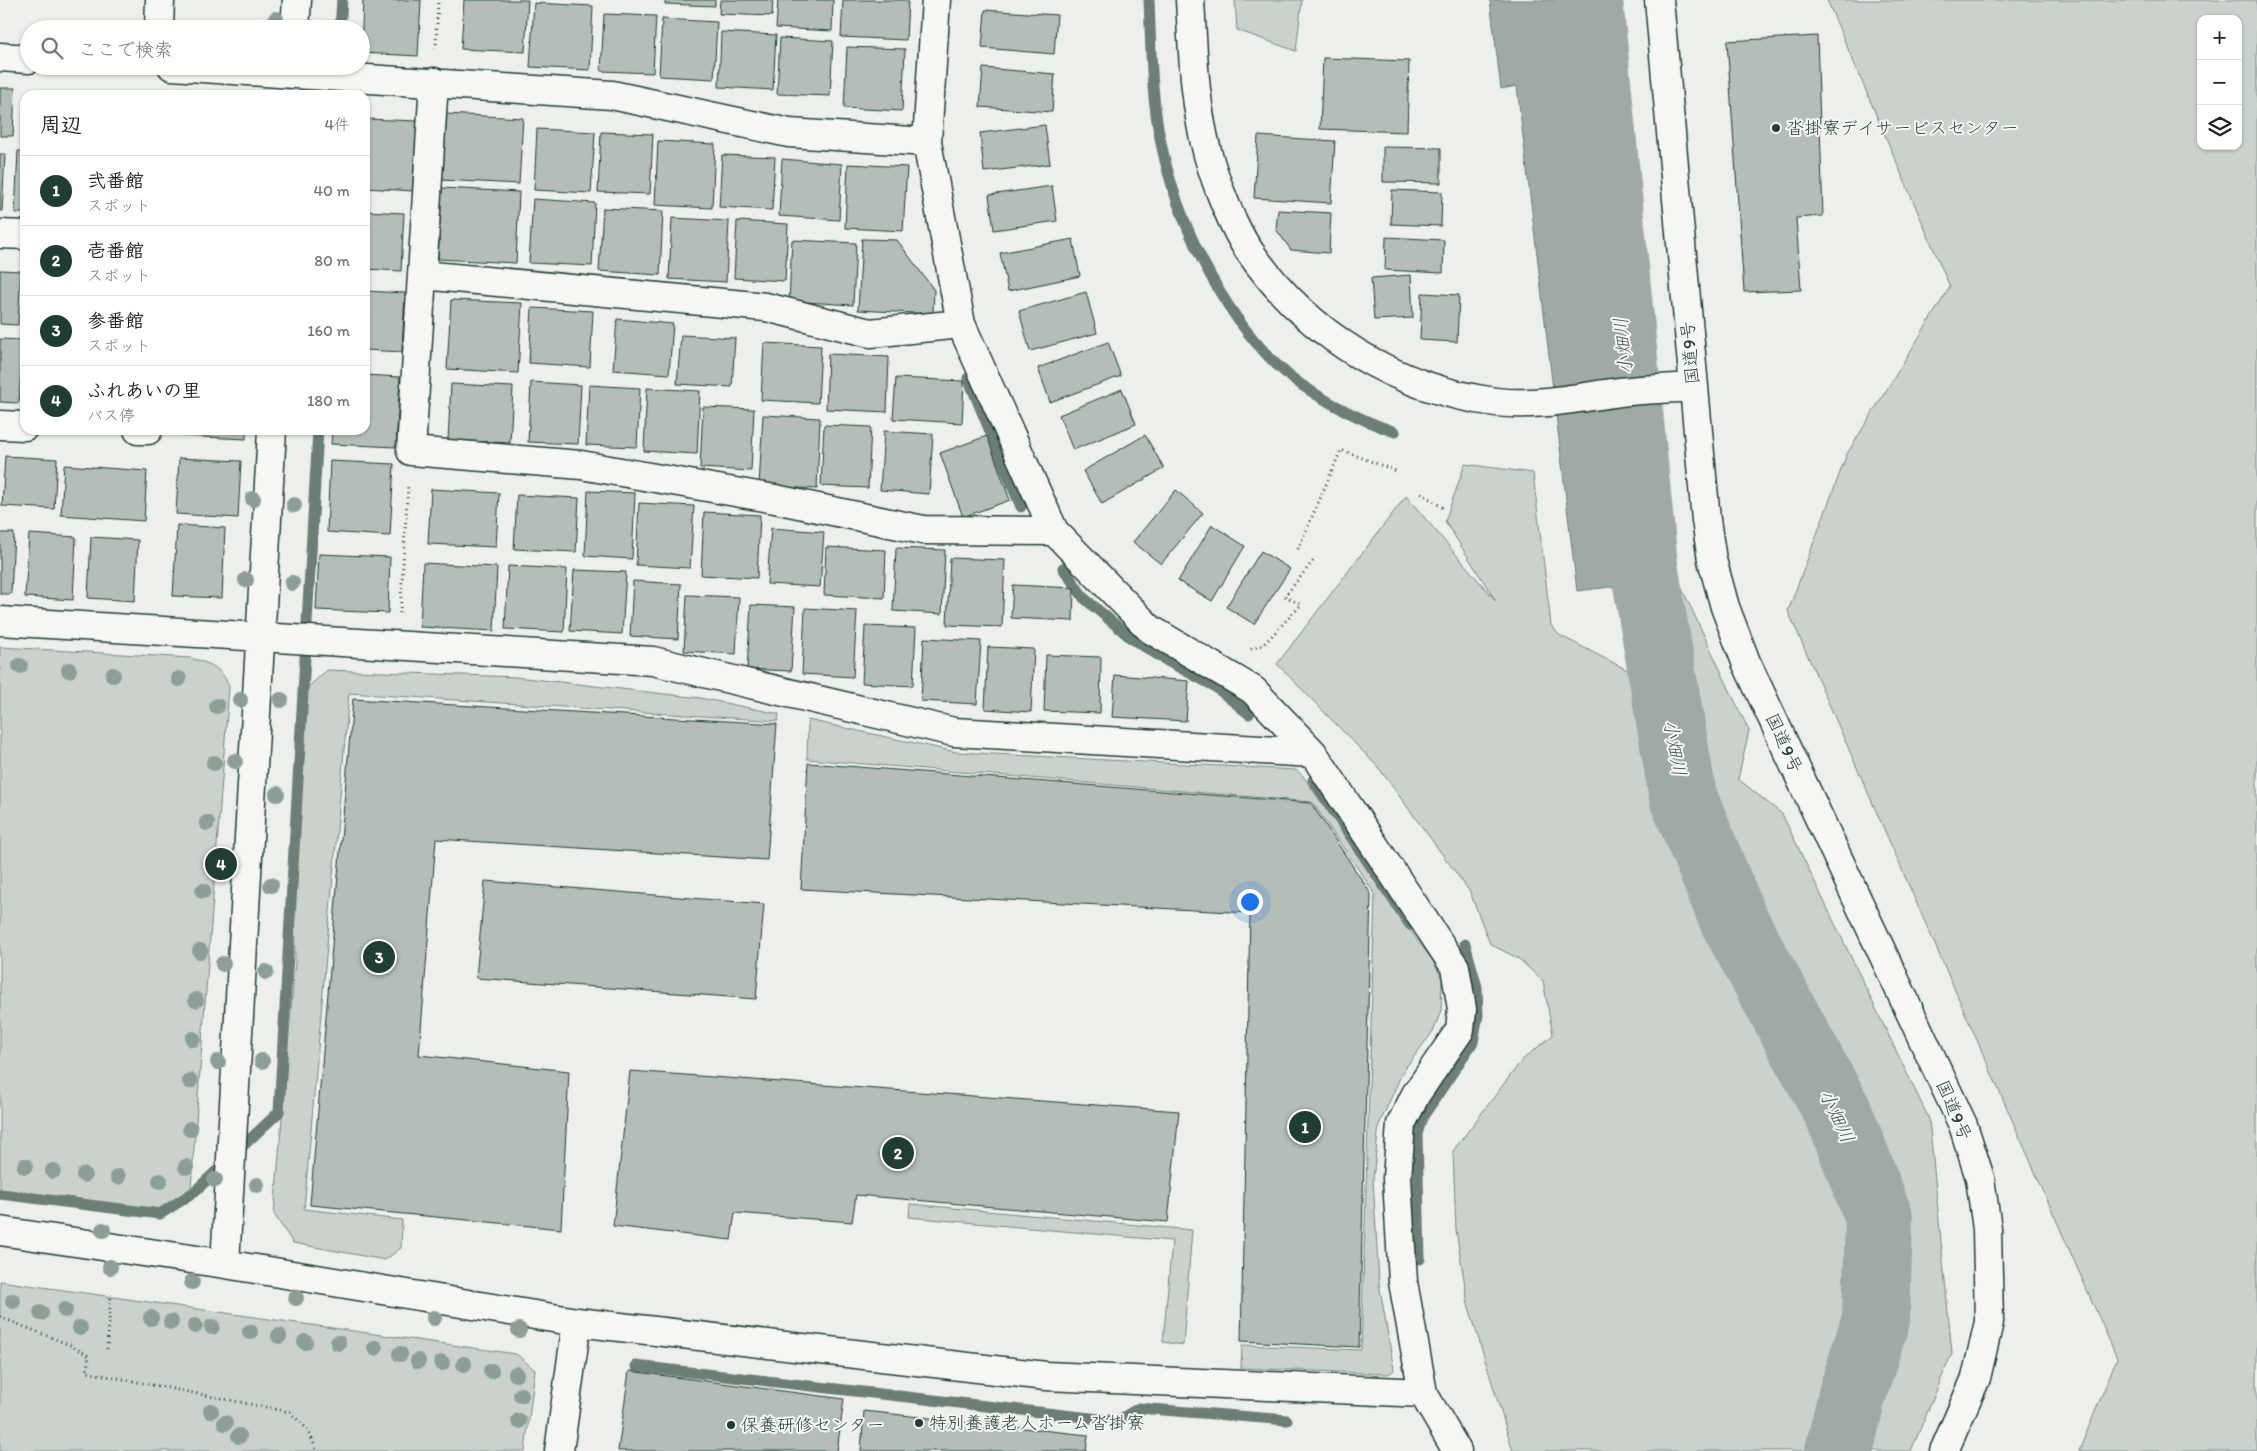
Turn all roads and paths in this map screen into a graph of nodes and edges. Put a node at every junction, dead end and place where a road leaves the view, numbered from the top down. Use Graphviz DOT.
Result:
graph roads {
  1 [pos="160,0"];
  2 [pos="297,0"];
  3 [pos="438,0"];
  4 [pos="936,0"];
  5 [pos="1190,0"];
  6 [pos="1659,0"];
  7 [pos="159,20"];
  8 [pos="296,20"];
  9 [pos="0,57"];
  10 [pos="20,58"];
  11 [pos="262,75"];
  12 [pos="292,78"];
  13 [pos="434,82"];
  14 [pos="928,142"];
  15 [pos="0,234"];
  16 [pos="20,236"];
  17 [pos="422,275"];
  18 [pos="961,324"];
  19 [pos="1692,387"];
  20 [pos="0,425"];
  21 [pos="20,426"];
  22 [pos="272,435"];
  23 [pos="410,451"];
  24 [pos="1398,472"];
  25 [pos="1422,493"];
  26 [pos="1445,509"];
  27 [pos="1054,531"];
  28 [pos="1298,549"];
  29 [pos="1314,560"];
  30 [pos="0,621"];
  31 [pos="261,636"];
  32 [pos="398,646"];
  33 [pos="1247,650"];
  34 [pos="1313,753"];
  35 [pos="0,1231"];
  36 [pos="225,1264"];
  37 [pos="111,1294"];
  38 [pos="0,1317"];
  39 [pos="577,1322"];
  40 [pos="107,1349"];
  41 [pos="1424,1393"];
  42 [pos="317,1451"];
  43 [pos="559,1451"];
  44 [pos="1457,1451"];
  45 [pos="1944,1451"];
  1 -- 7 [label="main road"];
  2 -- 8 [label="main road"];
  3 -- 13 [label="path"];
  4 -- 14 [label="main road"];
  5 -- 19 [label="main road"];
  6 -- 19 [label="main road, 国道9号"];
  9 -- 10 [label="main road"];
  11 -- 12 [label="main road"];
  12 -- 13 [label="main road"];
  13 -- 14 [label="main road"];
  13 -- 17 [label="main road"];
  14 -- 18 [label="main road"];
  15 -- 16 [label="main road"];
  17 -- 18 [label="main road"];
  17 -- 23 [label="main road"];
  18 -- 27 [label="main road"];
  19 -- 45 [label="main road, 国道9号"];
  20 -- 21 [label="main road"];
  22 -- 31 [label="main road"];
  23 -- 27 [label="main road"];
  23 -- 32 [label="path"];
  24 -- 28 [label="path"];
  25 -- 26 [label="path"];
  27 -- 34 [label="main road"];
  29 -- 33 [label="path"];
  30 -- 31 [label="main road"];
  31 -- 32 [label="main road"];
  31 -- 36 [label="main road"];
  32 -- 34 [label="main road"];
  34 -- 41 [label="main road"];
  35 -- 36 [label="main road"];
  36 -- 39 [label="main road"];
  37 -- 40 [label="path"];
  38 -- 42 [label="path"];
  39 -- 41 [label="main road"];
  39 -- 43 [label="main road"];
  41 -- 44 [label="main road"];
}
